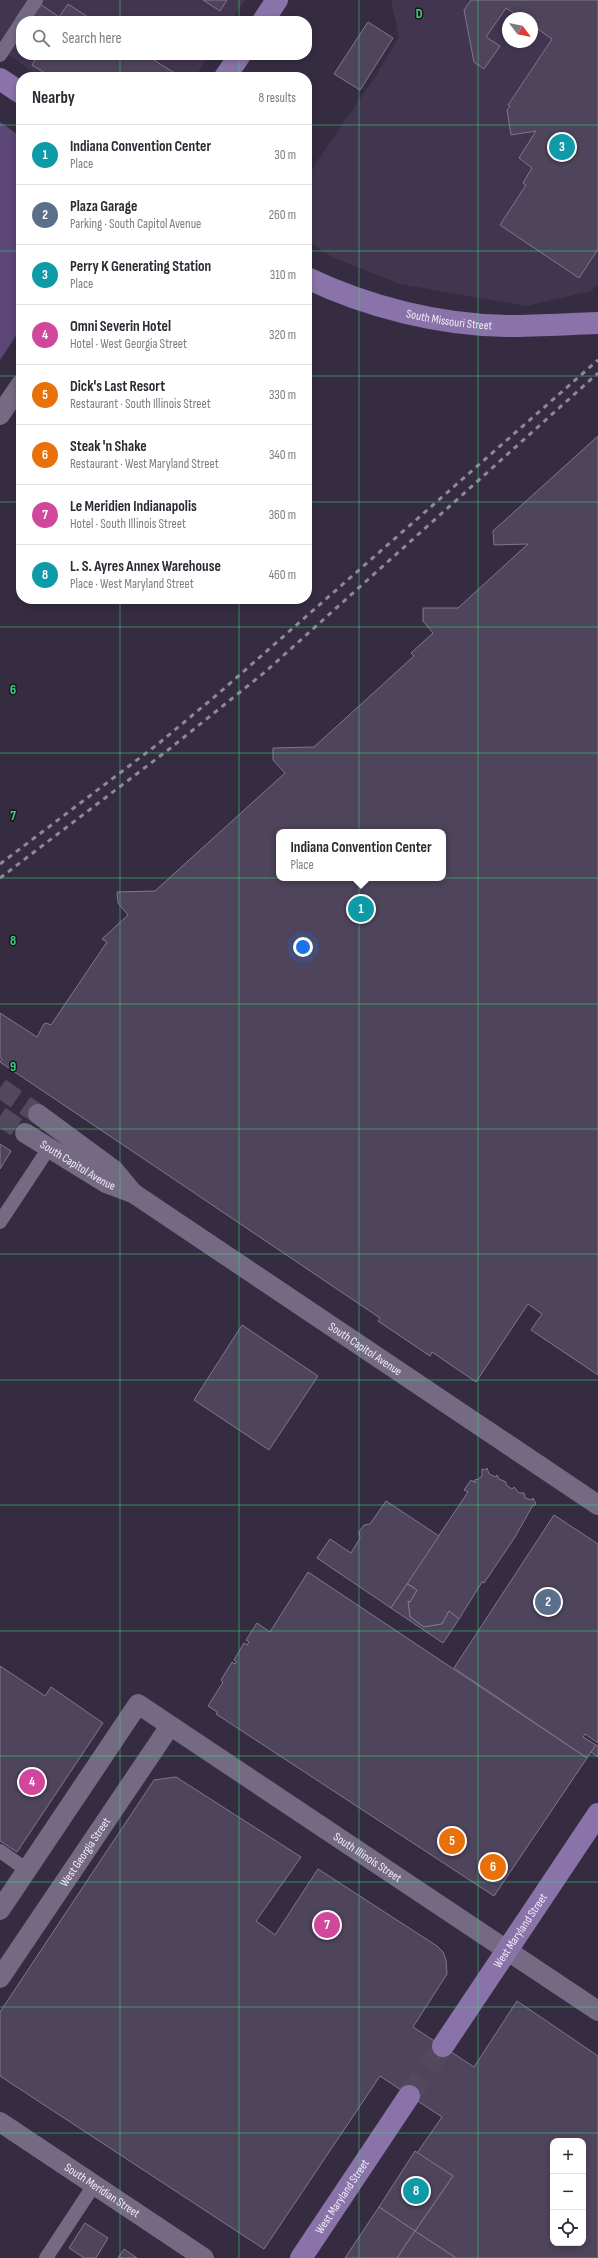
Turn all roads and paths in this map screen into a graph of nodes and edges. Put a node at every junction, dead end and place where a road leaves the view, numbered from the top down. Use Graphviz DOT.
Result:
graph roads {
  1 [pos="36,0"];
  2 [pos="277,0"];
  3 [pos="26,16"];
  4 [pos="266,16"];
  5 [pos="16,31"];
  6 [pos="0,55"];
  7 [pos="237,60"];
  8 [pos="229,72"];
  9 [pos="0,79"];
  10 [pos="16,90"];
  11 [pos="312,280"];
  12 [pos="598,323"];
  13 [pos="16,391"];
  14 [pos="0,415"];
  15 [pos="38,1114"];
  16 [pos="25,1133"];
  17 [pos="49,1148"];
  18 [pos="133,1192"];
  19 [pos="0,1222"];
  20 [pos="598,1505"];
  21 [pos="170,1726"];
  22 [pos="598,1814"];
  23 [pos="0,1851"];
  24 [pos="27,1870"];
  25 [pos="0,1910"];
  26 [pos="507,1950"];
  27 [pos="0,1978"];
  28 [pos="598,2011"];
  29 [pos="443,2046"];
  30 [pos="409,2096"];
  31 [pos="0,2122"];
  32 [pos="94,2185"];
  33 [pos="46,2258"];
  34 [pos="204,2258"];
  35 [pos="301,2258"];
  1 -- 3 [label="street"];
  2 -- 4 [label="main road"];
  5 -- 6 [label="street"];
  7 -- 8 [label="main road"];
  9 -- 10 [label="main road"];
  11 -- 12 [label="main road, South Missouri Street"];
  13 -- 14 [label="main road"];
  15 -- 18 [label="main road, South Capitol Avenue"];
  16 -- 17 [label="main road, South Capitol Avenue"];
  17 -- 18 [label="main road, South Capitol Avenue"];
  17 -- 19 [label="street"];
  18 -- 20 [label="main road, South Capitol Avenue"];
  21 -- 24 [label="main road, South Illinois Street"];
  21 -- 26 [label="main road, South Illinois Street"];
  21 -- 27 [label="main road, West Georgia Street"];
  22 -- 26 [label="main road, West Maryland Street"];
  23 -- 24 [label="street"];
  24 -- 25 [label="main road"];
  26 -- 28 [label="main road, South Illinois Street"];
  26 -- 29 [label="main road, West Maryland Street"];
  30 -- 35 [label="main road, West Maryland Street"];
  31 -- 32 [label="main road, South Meridian Street"];
  32 -- 33 [label="street"];
  32 -- 34 [label="main road, South Meridian Street"];
}
